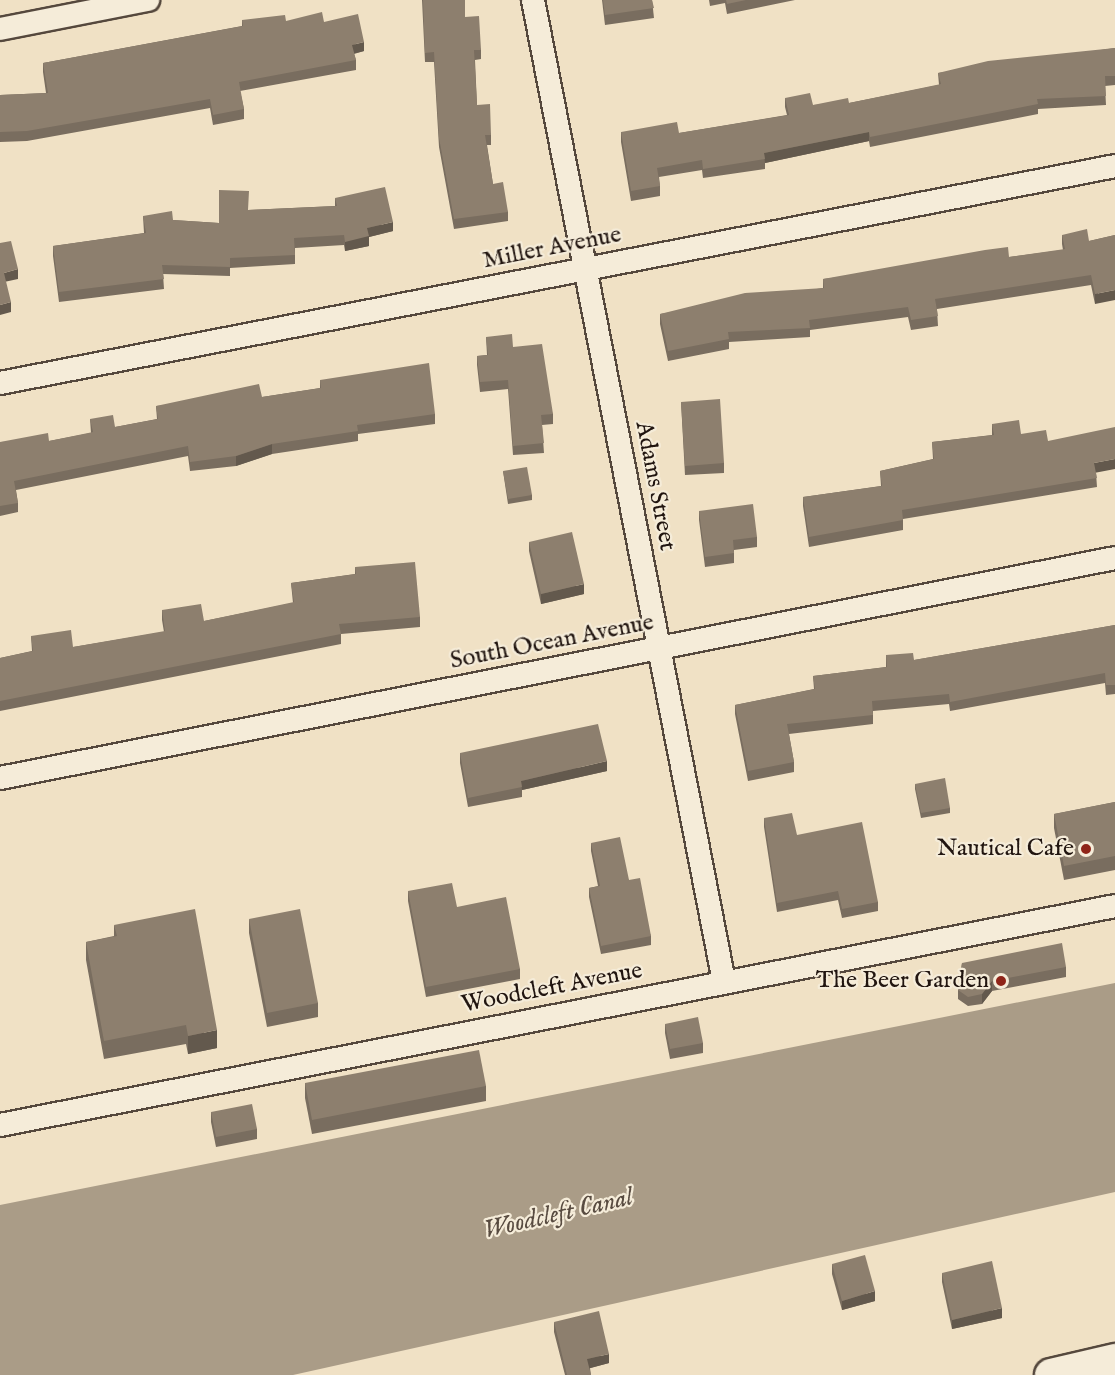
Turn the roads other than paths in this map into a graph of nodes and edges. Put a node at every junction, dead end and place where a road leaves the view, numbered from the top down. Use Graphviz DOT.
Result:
graph roads {
  1 [pos="148,0"];
  2 [pos="533,0"];
  3 [pos="0,29"];
  4 [pos="1115,166"];
  5 [pos="585,270"];
  6 [pos="0,383"];
  7 [pos="1115,558"];
  8 [pos="659,649"];
  9 [pos="0,778"];
  10 [pos="1115,906"];
  11 [pos="724,982"];
  12 [pos="0,1125"];
  13 [pos="1115,1360"];
  14 [pos="1051,1375"];
  1 -- 3 [label="street"];
  2 -- 5 [label="street, Adams Street"];
  4 -- 5 [label="street, Miller Avenue"];
  5 -- 6 [label="street, Miller Avenue"];
  5 -- 8 [label="street, Adams Street"];
  7 -- 8 [label="street, South Ocean Avenue"];
  8 -- 9 [label="street, South Ocean Avenue"];
  8 -- 11 [label="street, Adams Street"];
  10 -- 11 [label="street, Woodcleft Avenue"];
  11 -- 12 [label="street, Woodcleft Avenue"];
  13 -- 14 [label="street"];
}
